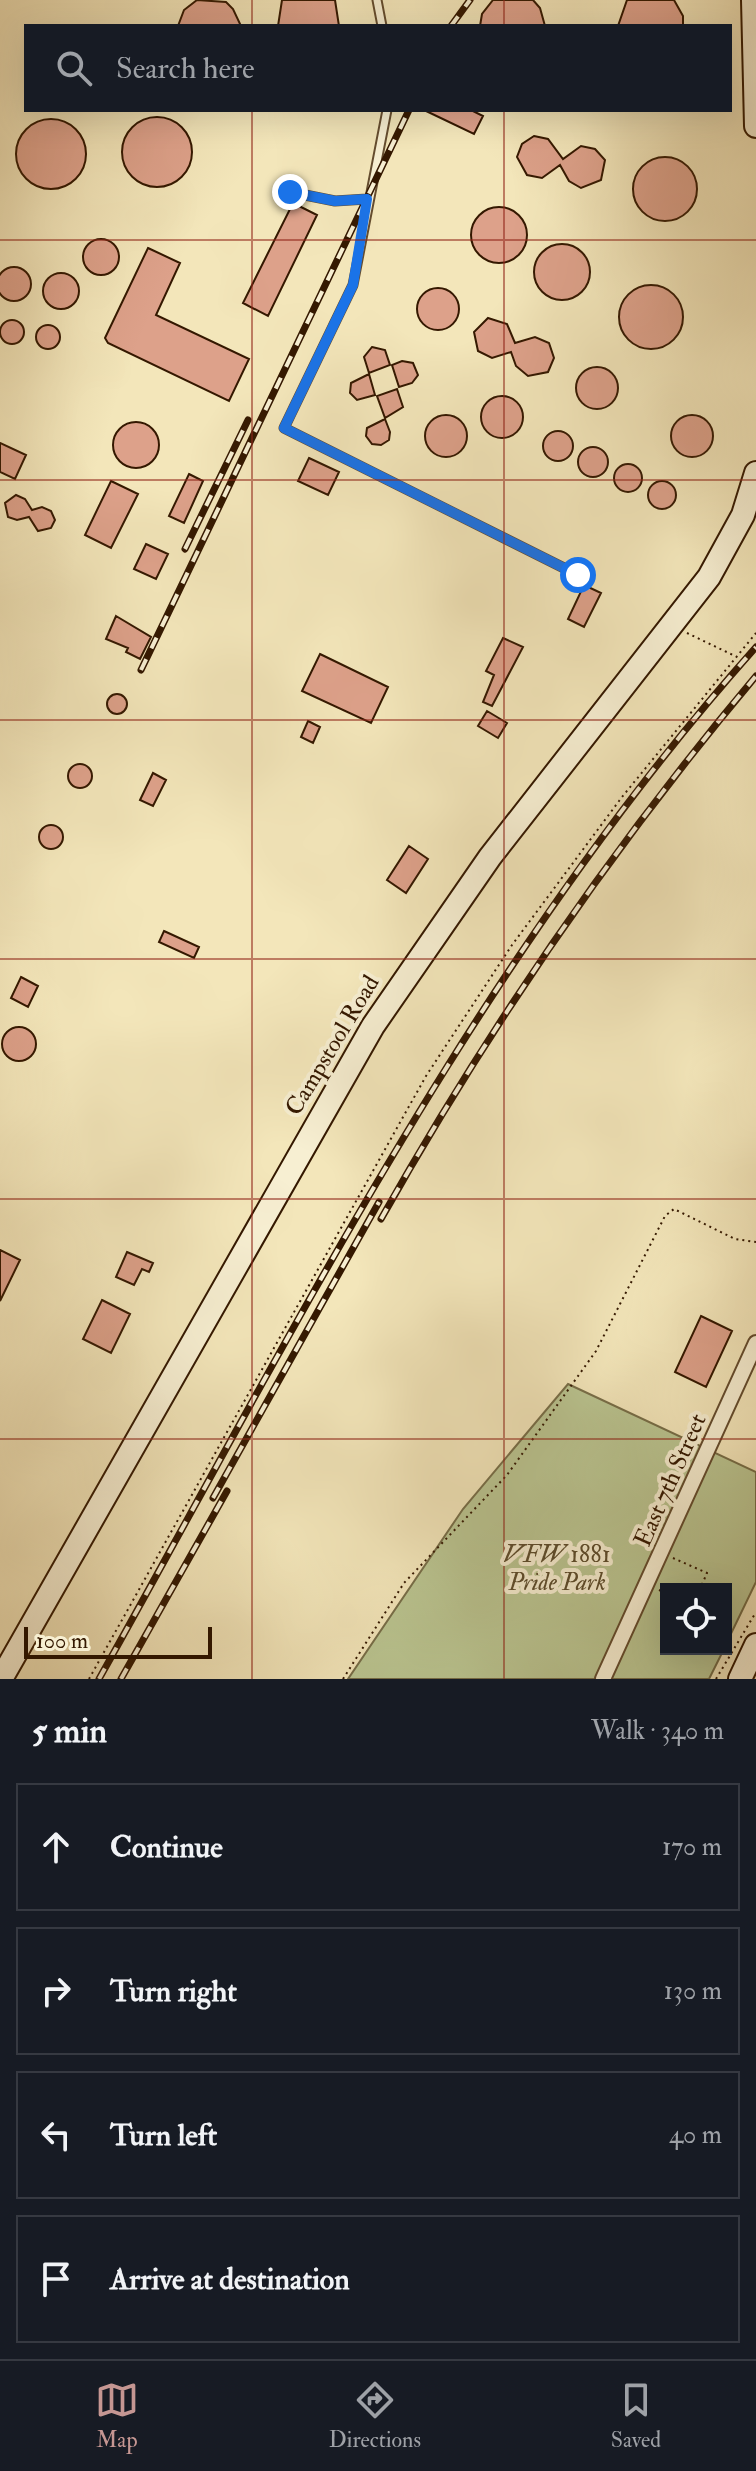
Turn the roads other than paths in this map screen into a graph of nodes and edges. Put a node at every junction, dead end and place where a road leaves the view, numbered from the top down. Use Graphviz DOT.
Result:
graph roads {
  1 [pos="377,0"];
  2 [pos="753,0"];
  3 [pos="382,24"];
  4 [pos="387,112"];
  5 [pos="756,126"];
  6 [pos="290,192"];
  7 [pos="367,199"];
  8 [pos="756,473"];
  9 [pos="578,575"];
  10 [pos="756,1343"];
  11 [pos="756,1645"];
  12 [pos="1,1679"];
  13 [pos="603,1679"];
  14 [pos="740,1679"];
  1 -- 3 [label="lane"];
  2 -- 5 [label="main road"];
  4 -- 7 [label="lane"];
  6 -- 7 [label="lane"];
  7 -- 9 [label="lane"];
  8 -- 12 [label="main road, Campstool Road"];
  10 -- 13 [label="street, East 7th Street"];
  11 -- 14 [label="main road"];
}
